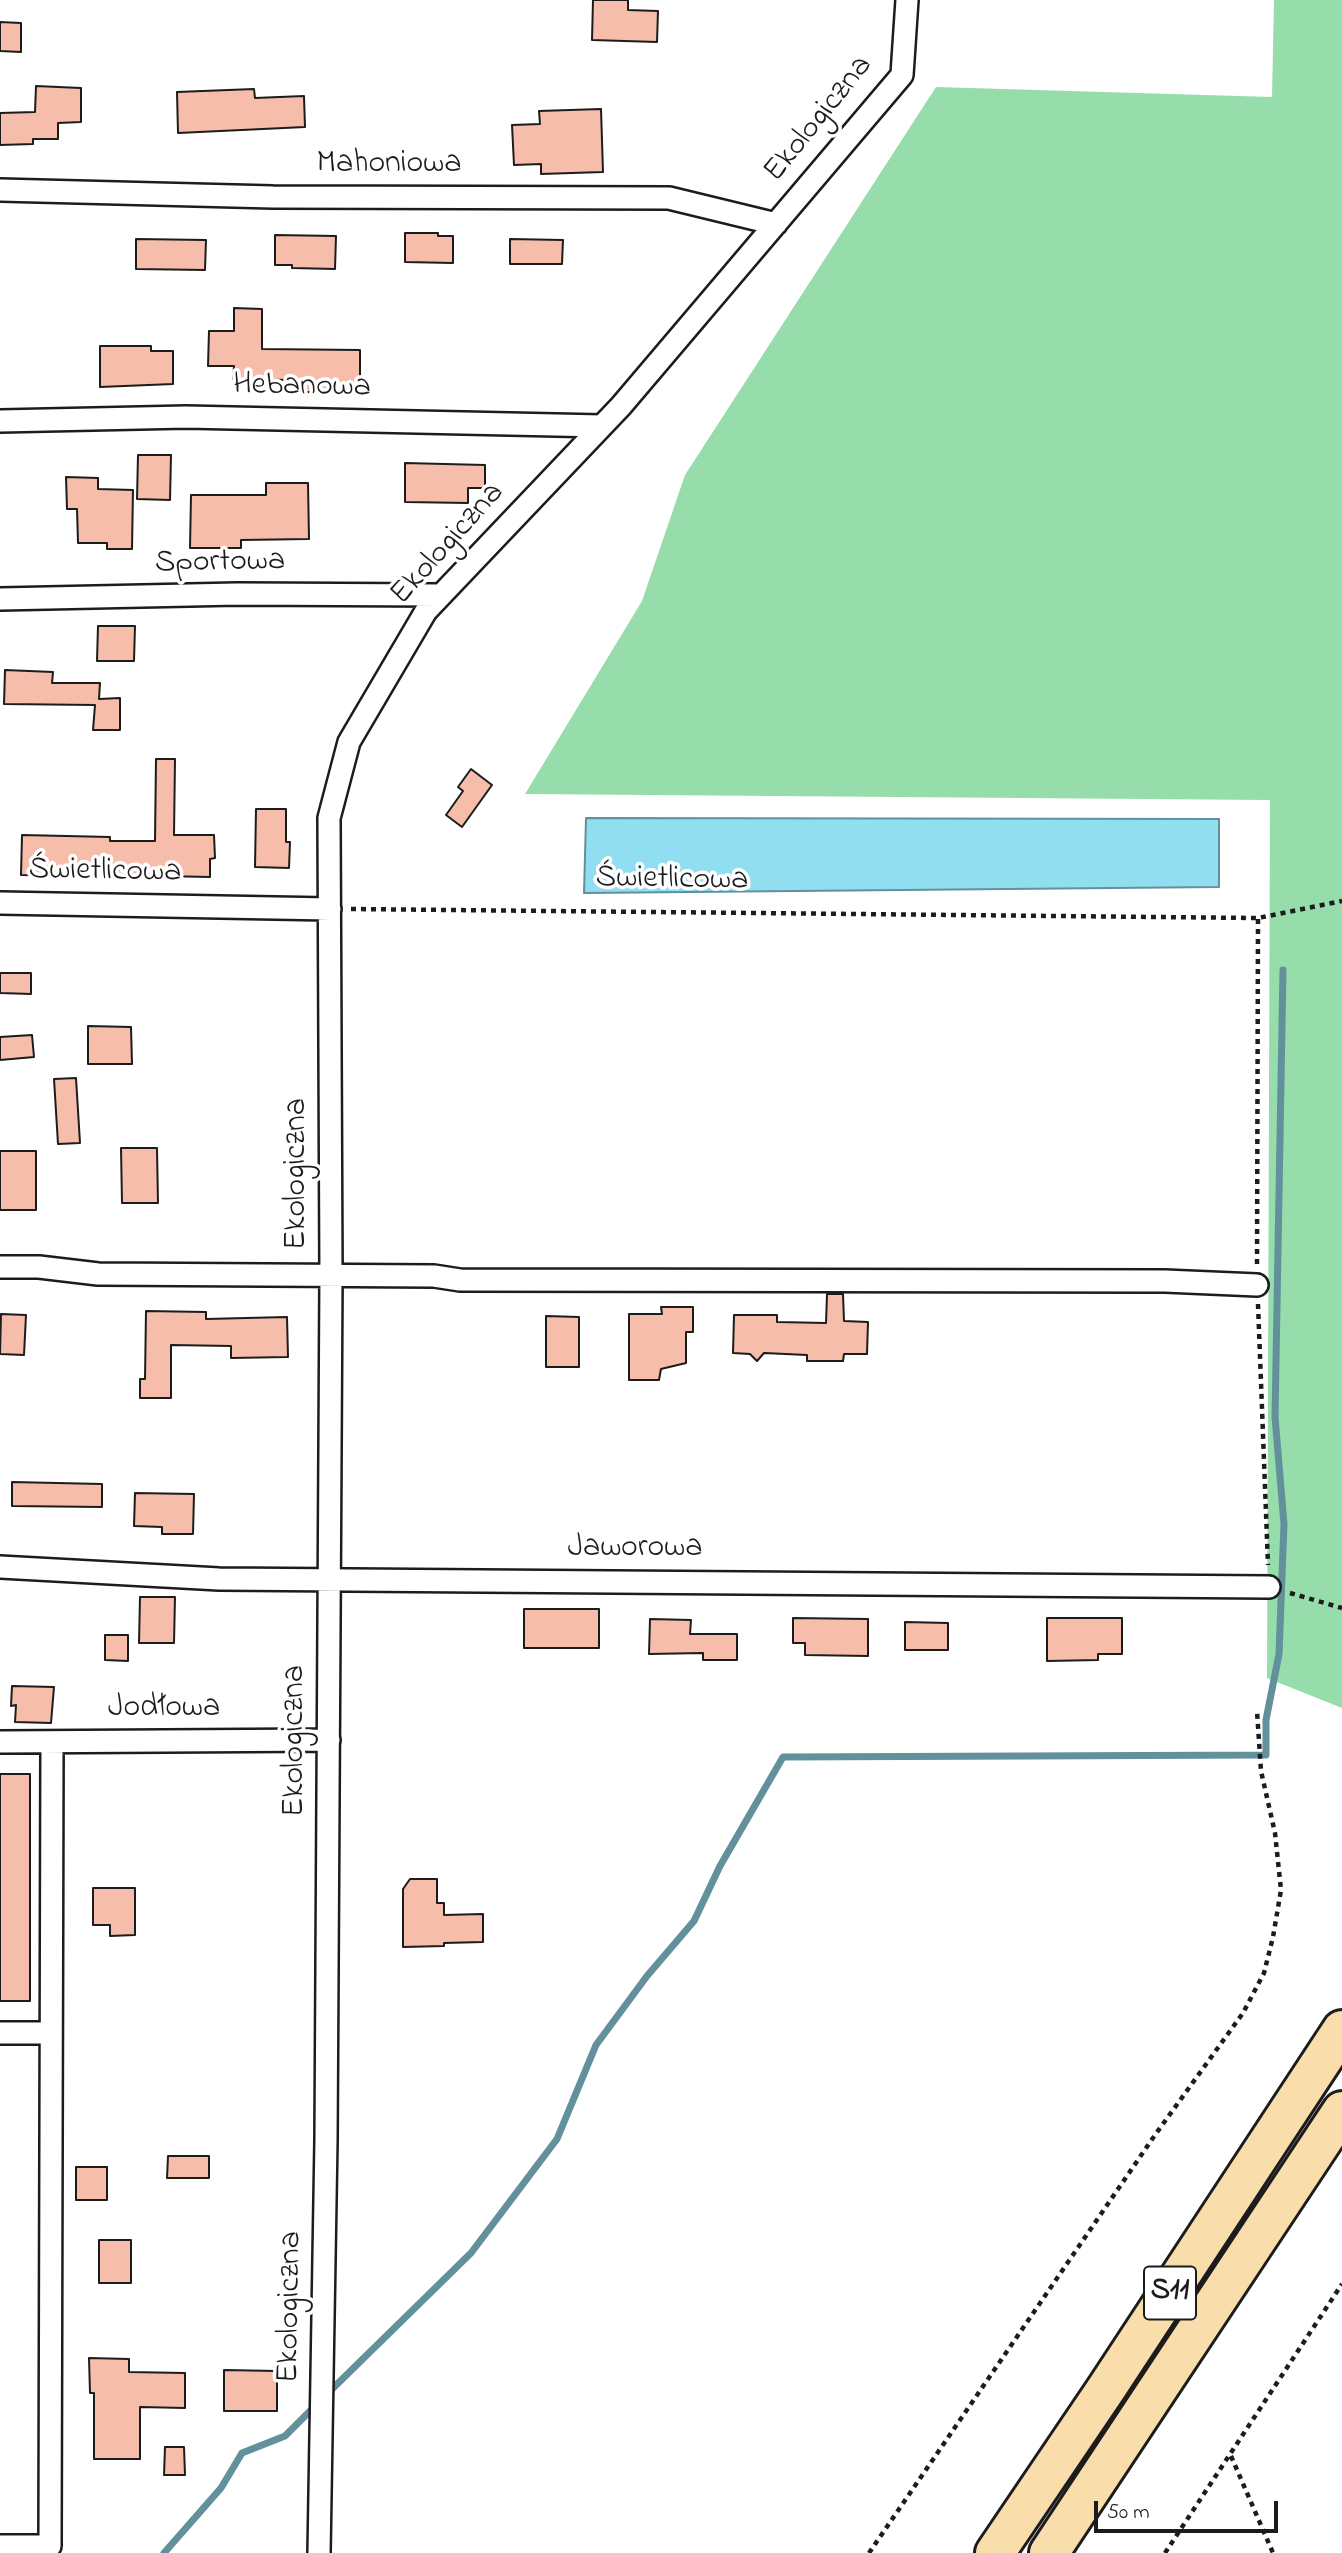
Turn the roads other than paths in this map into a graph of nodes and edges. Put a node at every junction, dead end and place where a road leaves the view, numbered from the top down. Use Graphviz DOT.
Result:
graph roads {
  1 [pos="907,0"];
  2 [pos="0,190"];
  3 [pos="776,224"];
  4 [pos="0,421"];
  5 [pos="602,426"];
  6 [pos="441,596"];
  7 [pos="0,599"];
  8 [pos="0,903"];
  9 [pos="330,909"];
  10 [pos="0,1267"];
  11 [pos="331,1275"];
  12 [pos="1257,1285"];
  13 [pos="0,1567"];
  14 [pos="329,1579"];
  15 [pos="1269,1587"];
  16 [pos="329,1740"];
  17 [pos="0,1742"];
  18 [pos="52,1742"];
  19 [pos="1342,2030"];
  20 [pos="0,2033"];
  21 [pos="50,2033"];
  22 [pos="1342,2111"];
  23 [pos="0,2546"];
  24 [pos="319,2553"];
  25 [pos="995,2553"];
  26 [pos="1049,2553"];
  1 -- 3 [label="street, Ekologiczna"];
  2 -- 3 [label="street, Mahoniowa"];
  3 -- 5 [label="street, Ekologiczna"];
  4 -- 5 [label="street, Hebanowa"];
  5 -- 6 [label="street, Ekologiczna"];
  6 -- 7 [label="street, Sportowa"];
  6 -- 9 [label="street, Ekologiczna"];
  8 -- 9 [label="street, Świetlicowa"];
  9 -- 11 [label="street, Ekologiczna"];
  10 -- 11 [label="street"];
  11 -- 12 [label="street"];
  11 -- 14 [label="street, Ekologiczna"];
  13 -- 14 [label="street, Jaworowa"];
  14 -- 15 [label="street, Jaworowa"];
  14 -- 16 [label="street, Ekologiczna"];
  16 -- 18 [label="street, Jodłowa"];
  16 -- 24 [label="street, Ekologiczna"];
  17 -- 18 [label="street, Jodłowa"];
  18 -- 21 [label="street"];
  19 -- 25 [label="highway, S11"];
  20 -- 21 [label="street"];
  21 -- 23 [label="street"];
  22 -- 26 [label="highway, S11"];
}
